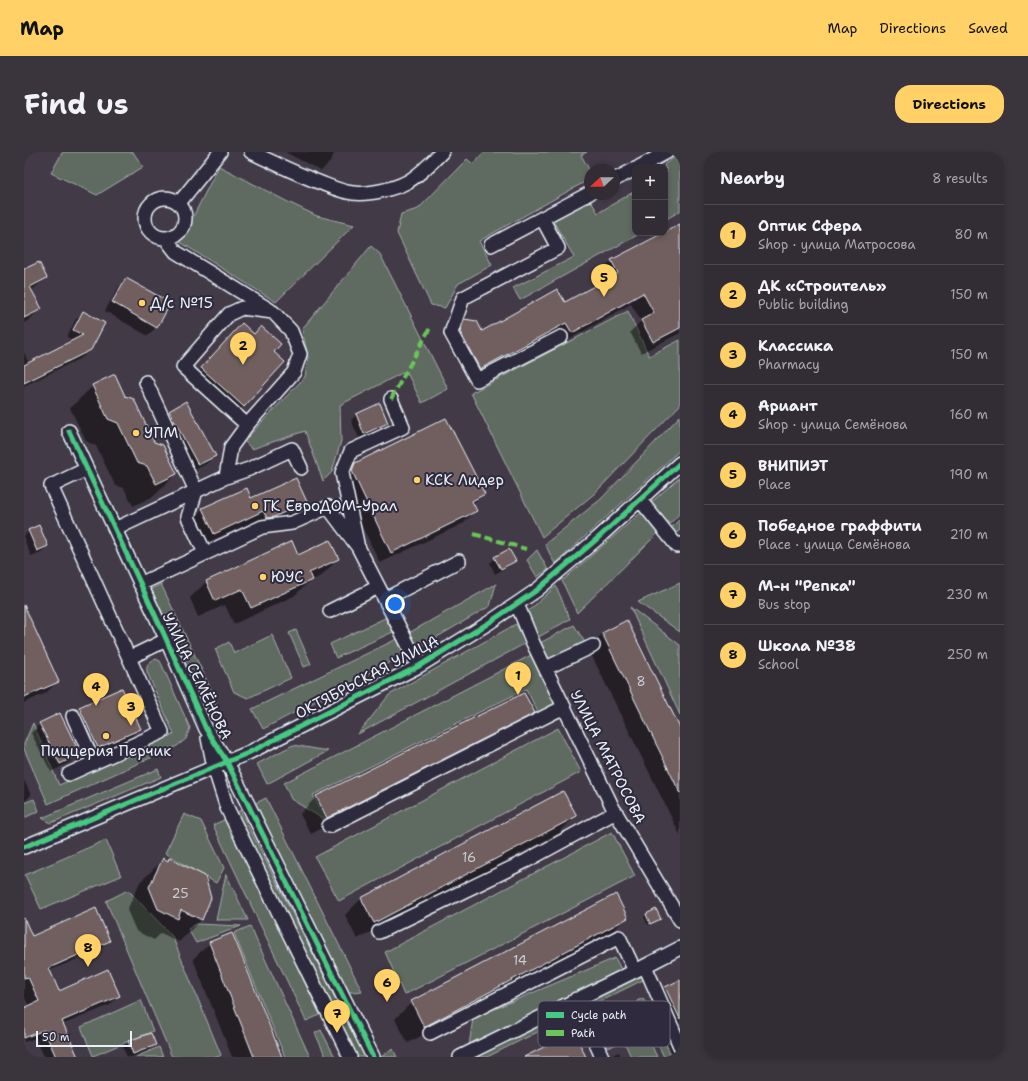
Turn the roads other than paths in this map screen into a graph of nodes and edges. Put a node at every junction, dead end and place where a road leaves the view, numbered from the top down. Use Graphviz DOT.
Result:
graph roads {
  1 [pos="220,152"];
  2 [pos="251,152"];
  3 [pos="442,152"];
  4 [pos="667,152"];
  5 [pos="645,164"];
  6 [pos="632,171"];
  7 [pos="620,177"];
  8 [pos="584,196"];
  9 [pos="179,203"];
  10 [pos="542,218"];
  11 [pos="166,239"];
  12 [pos="491,245"];
  13 [pos="274,312"];
  14 [pos="562,337"];
  15 [pos="146,382"];
  16 [pos="391,399"];
  17 [pos="247,425"];
  18 [pos="69,431"];
  19 [pos="680,463"];
  20 [pos="301,468"];
  21 [pos="87,469"];
  22 [pos="226,477"];
  23 [pos="196,491"];
  24 [pos="640,500"];
  25 [pos="115,529"];
  26 [pos="680,544"];
  27 [pos="358,547"];
  28 [pos="206,553"];
  29 [pos="459,561"];
  30 [pos="140,584"];
  31 [pos="378,588"];
  32 [pos="385,599"];
  33 [pos="517,604"];
  34 [pos="330,612"];
  35 [pos="166,640"];
  36 [pos="593,646"];
  37 [pos="129,658"];
  38 [pos="419,666"];
  39 [pos="546,668"];
  40 [pos="564,707"];
  41 [pos="73,716"];
  42 [pos="206,729"];
  43 [pos="94,762"];
  44 [pos="227,762"];
  45 [pos="214,767"];
  46 [pos="69,774"];
  47 [pos="616,812"];
  48 [pos="329,826"];
  49 [pos="24,848"];
  50 [pos="680,920"];
  51 [pos="379,932"];
  52 [pos="680,948"];
  53 [pos="640,969"];
  54 [pos="576,999"];
  55 [pos="572,1001"];
  56 [pos="661,1001"];
  57 [pos="538,1018"];
  58 [pos="670,1022"];
  59 [pos="430,1033"];
  60 [pos="680,1046"];
  61 [pos="598,1047"];
  62 [pos="350,1057"];
  63 [pos="373,1057"];
  64 [pos="460,1057"];
  65 [pos="602,1057"];
  1 -- 9 [label="street"];
  2 -- 3 [label="street"];
  4 -- 5 [label="street"];
  6 -- 7 [label="street"];
  8 -- 10 [label="street"];
  9 -- 11 [label="street"];
  9 -- 11 [label="street"];
  10 -- 12 [label="street"];
  10 -- 14 [label="street"];
  11 -- 13 [label="street"];
  13 -- 17 [label="street"];
  13 -- 17 [label="street"];
  15 -- 23 [label="street"];
  16 -- 27 [label="street"];
  17 -- 22 [label="street"];
  18 -- 21 [label="street, УЛИЦА СЕМЁНОВА"];
  19 -- 24 [label="street, ОКТЯБРЬСКАЯ УЛИЦА"];
  20 -- 22 [label="street"];
  21 -- 25 [label="street, УЛИЦА СЕМЁНОВА"];
  21 -- 37 [label="street"];
  22 -- 23 [label="street"];
  23 -- 25 [label="street"];
  23 -- 28 [label="street"];
  24 -- 26 [label="street"];
  24 -- 33 [label="street, ОКТЯБРЬСКАЯ УЛИЦА"];
  25 -- 30 [label="street, УЛИЦА СЕМЁНОВА"];
  27 -- 28 [label="street"];
  27 -- 31 [label="street"];
  28 -- 30 [label="street"];
  29 -- 32 [label="street"];
  30 -- 35 [label="street, УЛИЦА СЕМЁНОВА"];
  31 -- 32 [label="street"];
  31 -- 34 [label="street"];
  32 -- 38 [label="street"];
  33 -- 38 [label="street, ОКТЯБРЬСКАЯ УЛИЦА"];
  33 -- 39 [label="street, УЛИЦА МАТРОСОВА"];
  35 -- 37 [label="street"];
  35 -- 42 [label="street, УЛИЦА СЕМЁНОВА"];
  36 -- 39 [label="street"];
  37 -- 43 [label="street"];
  38 -- 44 [label="street, ОКТЯБРЬСКАЯ УЛИЦА"];
  39 -- 40 [label="street, УЛИЦА МАТРОСОВА"];
  40 -- 47 [label="street, УЛИЦА МАТРОСОВА"];
  40 -- 48 [label="street"];
  41 -- 43 [label="street"];
  42 -- 44 [label="street, УЛИЦА СЕМЁНОВА"];
  42 -- 45 [label="street, УЛИЦА СЕМЁНОВА"];
  43 -- 46 [label="street"];
  44 -- 45 [label="street, ОКТЯБРЬСКАЯ УЛИЦА"];
  44 -- 63 [label="street, УЛИЦА СЕМЁНОВА"];
  45 -- 49 [label="street, ОКТЯБРЬСКАЯ УЛИЦА"];
  45 -- 62 [label="street, УЛИЦА СЕМЁНОВА"];
  47 -- 50 [label="street, УЛИЦА МАТРОСОВА"];
  47 -- 51 [label="street"];
  52 -- 53 [label="street"];
  53 -- 54 [label="street"];
  53 -- 56 [label="street"];
  53 -- 59 [label="street"];
  54 -- 55 [label="street"];
  57 -- 64 [label="street"];
  58 -- 60 [label="street"];
  61 -- 65 [label="street"];
}
